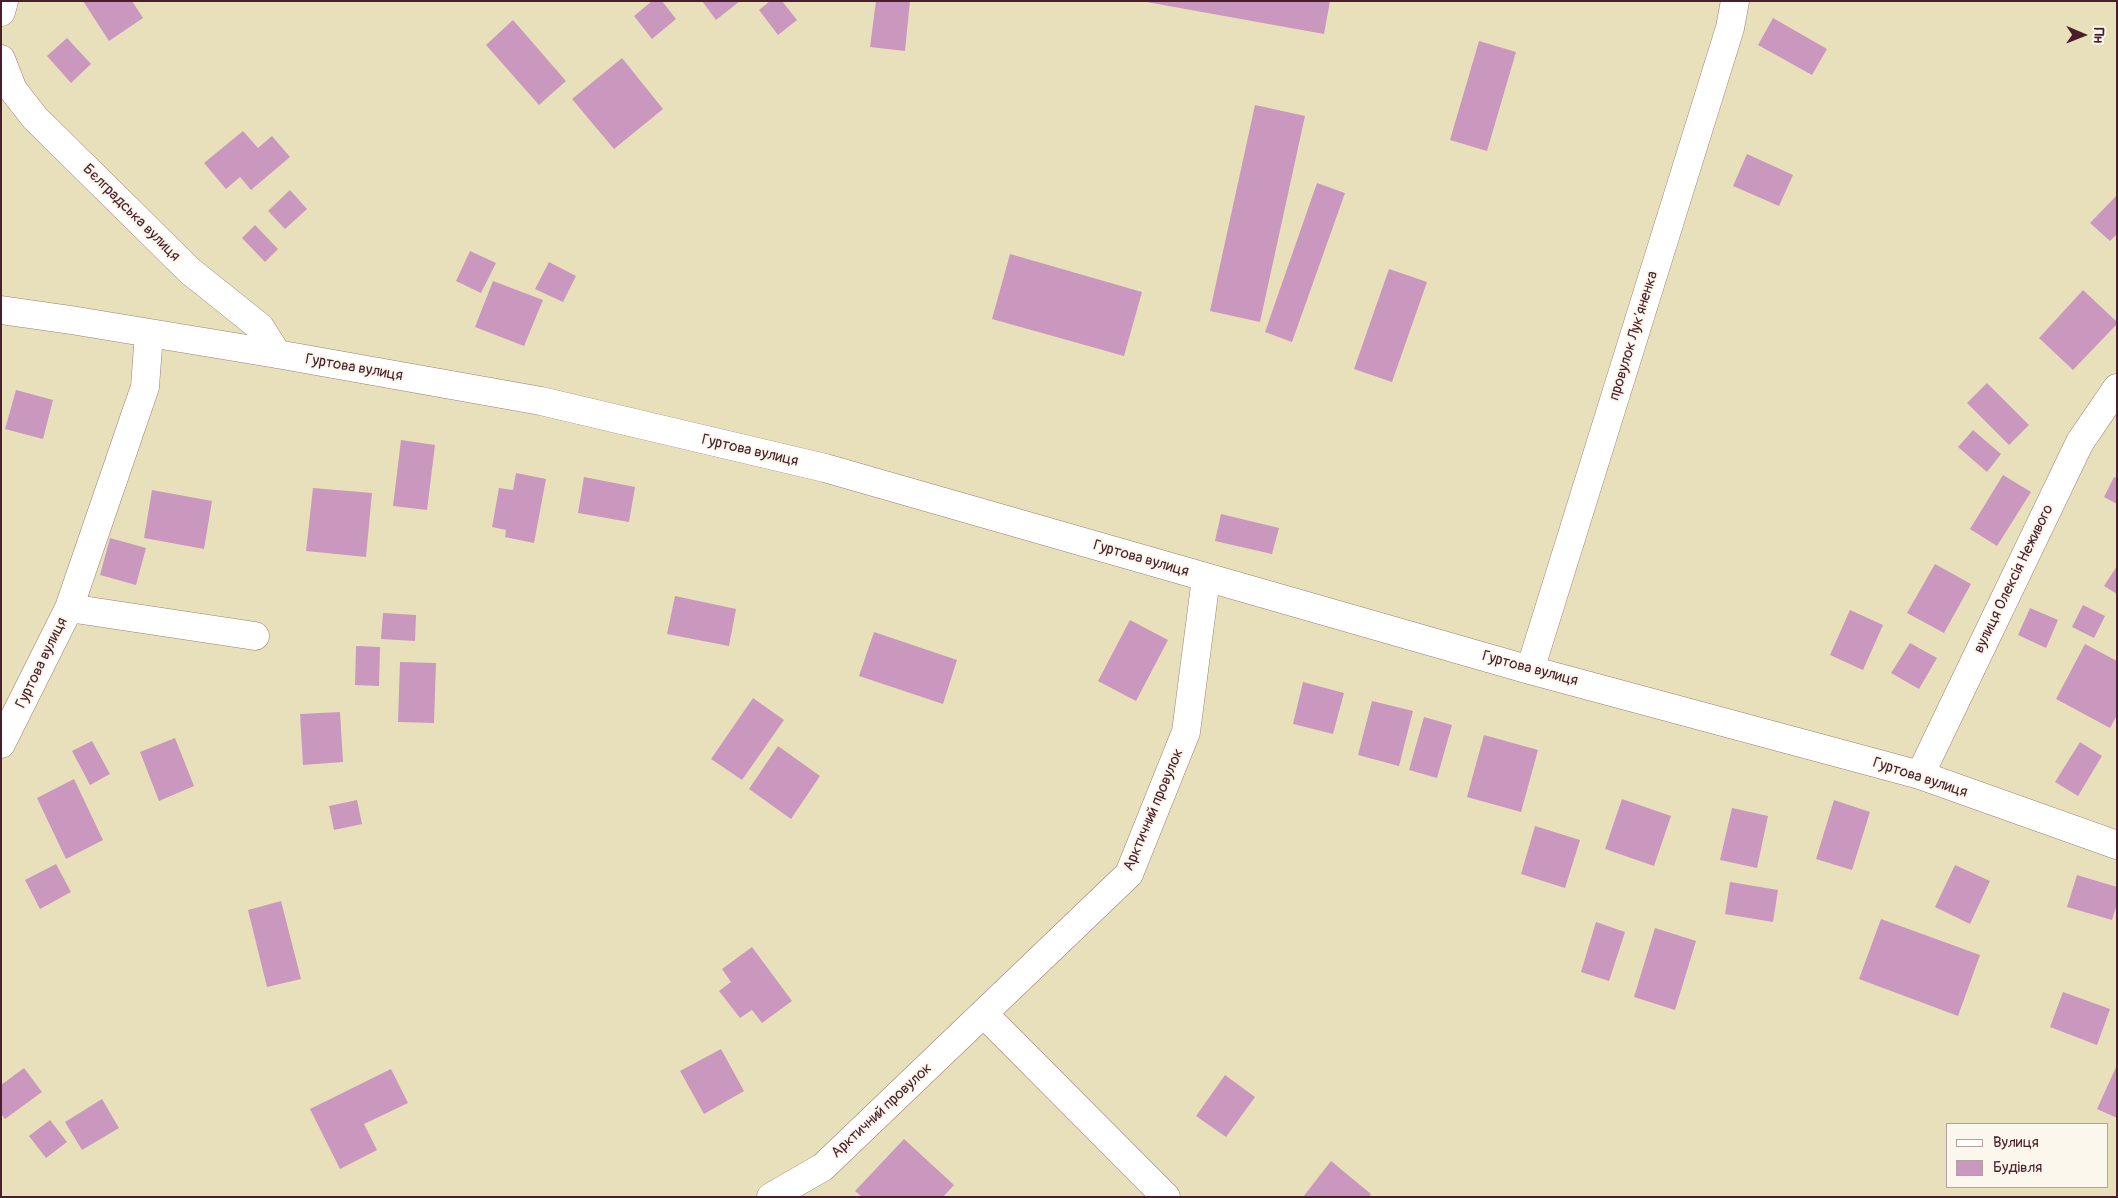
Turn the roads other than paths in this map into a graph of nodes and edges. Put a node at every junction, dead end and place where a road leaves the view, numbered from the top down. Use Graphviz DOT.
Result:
graph roads {
  1 [pos="4,1"];
  2 [pos="1735,1"];
  3 [pos="1,12"];
  4 [pos="1,59"];
  5 [pos="1,310"];
  6 [pos="149,333"];
  7 [pos="277,354"];
  8 [pos="2117,388"];
  9 [pos="1206,578"];
  10 [pos="69,608"];
  11 [pos="255,636"];
  12 [pos="1530,670"];
  13 [pos="1,744"];
  14 [pos="1920,775"];
  15 [pos="2117,845"];
  16 [pos="984,1014"];
  17 [pos="771,1197"];
  18 [pos="1166,1197"];
  1 -- 3 [label="street"];
  2 -- 12 [label="street, провулок Лукʼяненка"];
  4 -- 7 [label="street, Бєлградська вулиця"];
  5 -- 6 [label="street, Гуртова вулиця"];
  6 -- 7 [label="street, Гуртова вулиця"];
  6 -- 10 [label="street, Гуртова вулиця"];
  7 -- 9 [label="street, Гуртова вулиця"];
  8 -- 14 [label="street, вулиця Олексія Неживого"];
  9 -- 12 [label="street, Гуртова вулиця"];
  9 -- 16 [label="street, Арктичний провулок"];
  10 -- 11 [label="street, Гуртова вулиця"];
  10 -- 13 [label="street, Гуртова вулиця"];
  12 -- 14 [label="street, Гуртова вулиця"];
  14 -- 15 [label="street, Гуртова вулиця"];
  16 -- 17 [label="street, Арктичний провулок"];
  16 -- 18 [label="street"];
}
